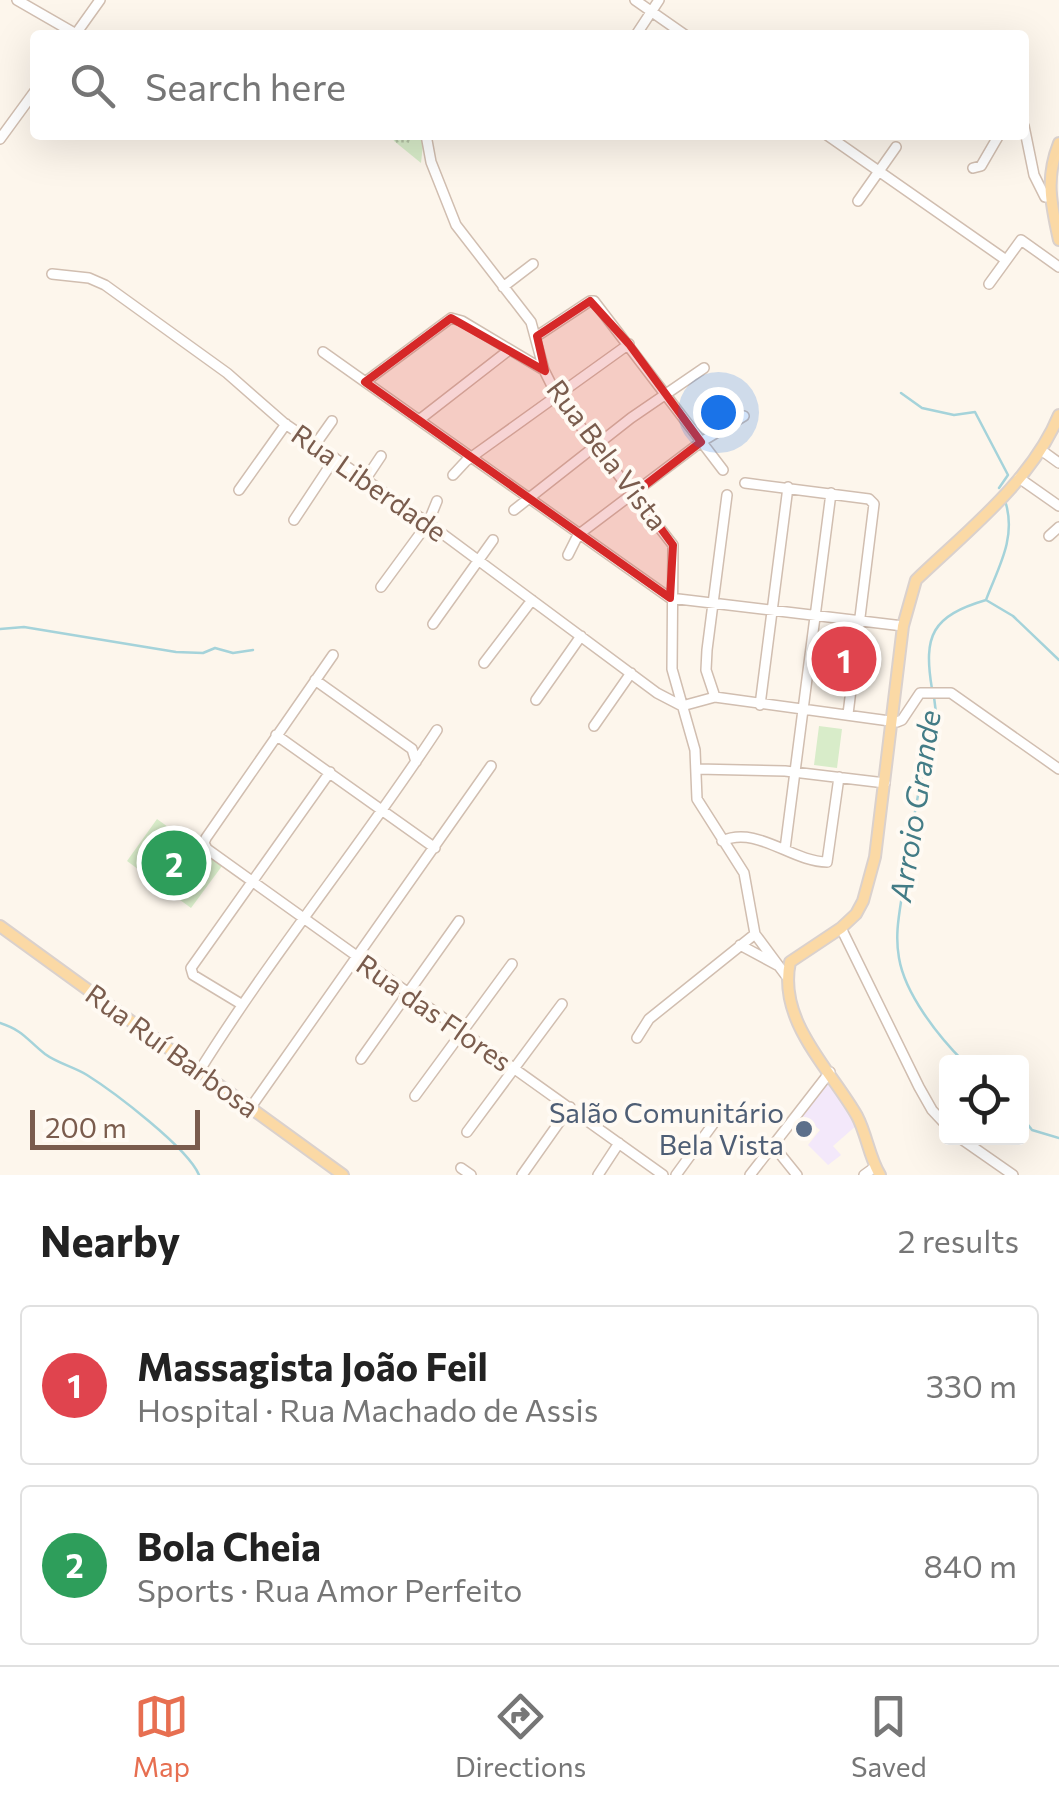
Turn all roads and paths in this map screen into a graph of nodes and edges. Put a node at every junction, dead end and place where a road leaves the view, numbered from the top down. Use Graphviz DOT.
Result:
graph roads {
  1 [pos="17,0"];
  2 [pos="100,0"];
  3 [pos="634,0"];
  4 [pos="660,0"];
  5 [pos="652,12"];
  6 [pos="69,30"];
  7 [pos="79,30"];
  8 [pos="639,30"];
  9 [pos="678,30"];
  10 [pos="30,98"];
  11 [pos="0,140"];
  12 [pos="427,140"];
  13 [pos="834,140"];
  14 [pos="996,140"];
  15 [pos="1027,140"];
  16 [pos="1059,143"];
  17 [pos="896,147"];
  18 [pos="973,168"];
  19 [pos="878,172"];
  20 [pos="1049,197"];
  21 [pos="858,200"];
  22 [pos="1059,240"];
  23 [pos="1006,260"];
  24 [pos="534,264"];
  25 [pos="1059,266"];
  26 [pos="52,274"];
  27 [pos="989,284"];
  28 [pos="503,287"];
  29 [pos="537,336"];
  30 [pos="629,344"];
  31 [pos="510,350"];
  32 [pos="323,352"];
  33 [pos="704,368"];
  34 [pos="544,370"];
  35 [pos="364,382"];
  36 [pos="667,394"];
  37 [pos="557,396"];
  38 [pos="1059,415"];
  39 [pos="744,416"];
  40 [pos="419,420"];
  41 [pos="332,421"];
  42 [pos="286,424"];
  43 [pos="702,442"];
  44 [pos="315,445"];
  45 [pos="597,445"];
  46 [pos="1042,450"];
  47 [pos="381,456"];
  48 [pos="335,458"];
  49 [pos="470,458"];
  50 [pos="1059,463"];
  51 [pos="722,470"];
  52 [pos="453,475"];
  53 [pos="1020,478"];
  54 [pos="365,480"];
  55 [pos="745,484"];
  56 [pos="788,487"];
  57 [pos="239,490"];
  58 [pos="636,493"];
  59 [pos="831,493"];
  60 [pos="728,495"];
  61 [pos="527,498"];
  62 [pos="437,501"];
  63 [pos="1059,506"];
  64 [pos="514,510"];
  65 [pos="294,520"];
  66 [pos="428,523"];
  67 [pos="1059,526"];
  68 [pos="578,535"];
  69 [pos="1050,536"];
  70 [pos="493,540"];
  71 [pos="568,555"];
  72 [pos="479,560"];
  73 [pos="381,587"];
  74 [pos="670,598"];
  75 [pos="532,600"];
  76 [pos="711,602"];
  77 [pos="772,608"];
  78 [pos="815,614"];
  79 [pos="859,620"];
  80 [pos="433,624"];
  81 [pos="903,626"];
  82 [pos="582,636"];
  83 [pos="333,656"];
  84 [pos="484,663"];
  85 [pos="631,674"];
  86 [pos="315,680"];
  87 [pos="714,698"];
  88 [pos="536,700"];
  89 [pos="760,704"];
  90 [pos="682,706"];
  91 [pos="802,710"];
  92 [pos="848,714"];
  93 [pos="892,722"];
  94 [pos="594,726"];
  95 [pos="437,730"];
  96 [pos="276,735"];
  97 [pos="416,762"];
  98 [pos="491,766"];
  99 [pos="697,769"];
  100 [pos="1059,770"];
  101 [pos="330,772"];
  102 [pos="795,772"];
  103 [pos="838,777"];
  104 [pos="885,783"];
  105 [pos="383,810"];
  106 [pos="722,841"];
  107 [pos="435,848"];
  108 [pos="785,849"];
  109 [pos="252,882"];
  110 [pos="303,919"];
  111 [pos="459,921"];
  112 [pos="0,926"];
  113 [pos="841,928"];
  114 [pos="755,934"];
  115 [pos="740,945"];
  116 [pos="355,956"];
  117 [pos="512,964"];
  118 [pos="784,972"];
  119 [pos="407,993"];
  120 [pos="241,1004"];
  121 [pos="562,1004"];
  122 [pos="460,1031"];
  123 [pos="637,1038"];
  124 [pos="361,1059"];
  125 [pos="514,1070"];
  126 [pos="198,1072"];
  127 [pos="830,1072"];
  128 [pos="415,1096"];
  129 [pos="251,1107"];
  130 [pos="570,1107"];
  131 [pos="939,1118"];
  132 [pos="716,1120"];
  133 [pos="467,1132"];
  134 [pos="619,1144"];
  135 [pos="772,1144"];
  136 [pos="970,1145"];
  137 [pos="461,1168"];
  138 [pos="1002,1168"];
  139 [pos="877,1171"];
  140 [pos="343,1175"];
  141 [pos="472,1175"];
  142 [pos="522,1175"];
  143 [pos="598,1175"];
  144 [pos="663,1175"];
  145 [pos="676,1175"];
  146 [pos="750,1175"];
  147 [pos="797,1175"];
  148 [pos="864,1175"];
  149 [pos="992,1175"];
  150 [pos="1013,1175"];
  1 -- 6 [label="street"];
  2 -- 7 [label="street"];
  3 -- 5 [label="street"];
  4 -- 5 [label="street"];
  5 -- 8 [label="street"];
  5 -- 9 [label="street"];
  10 -- 11 [label="street"];
  12 -- 28 [label="street, Rua Bela Vista"];
  13 -- 19 [label="street"];
  14 -- 18 [label="street"];
  15 -- 20 [label="street"];
  16 -- 20 [label="main road"];
  17 -- 19 [label="street"];
  19 -- 21 [label="street"];
  19 -- 23 [label="street"];
  20 -- 22 [label="main road"];
  23 -- 25 [label="street"];
  23 -- 27 [label="street"];
  24 -- 28 [label="street"];
  26 -- 42 [label="street, Rua Liberdade"];
  28 -- 29 [label="street, Rua Bela Vista"];
  29 -- 30 [label="street"];
  29 -- 34 [label="street, Rua Bela Vista"];
  30 -- 36 [label="street"];
  30 -- 37 [label="street"];
  31 -- 34 [label="street"];
  31 -- 35 [label="street"];
  31 -- 40 [label="street"];
  32 -- 35 [label="street"];
  33 -- 36 [label="street"];
  34 -- 37 [label="street, Rua Bela Vista"];
  35 -- 40 [label="street"];
  36 -- 43 [label="street"];
  36 -- 45 [label="street"];
  37 -- 45 [label="street, Rua Bela Vista"];
  37 -- 49 [label="street"];
  38 -- 46 [label="main road"];
  39 -- 43 [label="street"];
  40 -- 49 [label="street"];
  41 -- 44 [label="street"];
  42 -- 44 [label="street, Rua Liberdade"];
  42 -- 57 [label="street"];
  43 -- 51 [label="street"];
  43 -- 58 [label="street"];
  44 -- 48 [label="street, Rua Liberdade"];
  45 -- 58 [label="street, Rua Bela Vista"];
  45 -- 61 [label="street"];
  46 -- 50 [label="street"];
  46 -- 53 [label="main road"];
  47 -- 54 [label="street"];
  48 -- 54 [label="street, Rua Liberdade"];
  48 -- 65 [label="street"];
  49 -- 52 [label="street"];
  49 -- 61 [label="street"];
  53 -- 63 [label="street"];
  53 -- 81 [label="main road"];
  54 -- 66 [label="street, Rua Liberdade"];
  55 -- 56 [label="street"];
  56 -- 59 [label="street"];
  56 -- 77 [label="street"];
  58 -- 68 [label="street"];
  58 -- 74 [label="street, Rua Bela Vista"];
  59 -- 78 [label="street"];
  59 -- 79 [label="street"];
  60 -- 76 [label="street"];
  61 -- 64 [label="street"];
  61 -- 68 [label="street"];
  62 -- 66 [label="street"];
  66 -- 72 [label="street, Rua Liberdade"];
  66 -- 73 [label="street"];
  67 -- 69 [label="street"];
  68 -- 71 [label="street"];
  68 -- 74 [label="street"];
  70 -- 72 [label="street"];
  72 -- 75 [label="street, Rua Liberdade"];
  72 -- 80 [label="street"];
  74 -- 76 [label="street"];
  74 -- 90 [label="street, Rua Bela Vista"];
  75 -- 82 [label="street, Rua Liberdade"];
  75 -- 84 [label="street"];
  76 -- 77 [label="street"];
  76 -- 87 [label="street"];
  77 -- 78 [label="street"];
  77 -- 89 [label="street"];
  78 -- 79 [label="street"];
  78 -- 91 [label="street"];
  79 -- 81 [label="street"];
  79 -- 92 [label="street"];
  81 -- 93 [label="main road"];
  82 -- 85 [label="street, Rua Liberdade"];
  82 -- 88 [label="street"];
  83 -- 86 [label="street"];
  85 -- 90 [label="street, Rua Liberdade"];
  85 -- 94 [label="street"];
  86 -- 96 [label="street"];
  86 -- 97 [label="street"];
  87 -- 89 [label="street"];
  87 -- 90 [label="street"];
  89 -- 91 [label="street"];
  90 -- 99 [label="street, Rua Bela Vista"];
  91 -- 92 [label="street"];
  91 -- 102 [label="street"];
  92 -- 93 [label="street"];
  93 -- 100 [label="street"];
  93 -- 104 [label="main road"];
  95 -- 97 [label="street"];
  96 -- 101 [label="street"];
  96 -- 109 [label="street, Rua das Flores"];
  97 -- 105 [label="street"];
  98 -- 107 [label="street"];
  99 -- 102 [label="street"];
  99 -- 106 [label="street, Rua Bela Vista"];
  101 -- 105 [label="street"];
  101 -- 109 [label="street"];
  102 -- 103 [label="street"];
  102 -- 108 [label="street"];
  103 -- 104 [label="street"];
  103 -- 108 [label="street"];
  104 -- 113 [label="main road"];
  105 -- 107 [label="street"];
  105 -- 110 [label="street"];
  106 -- 108 [label="street"];
  106 -- 114 [label="street, Rua Bela Vista"];
  107 -- 116 [label="street"];
  109 -- 110 [label="street, Rua das Flores"];
  109 -- 120 [label="street"];
  110 -- 116 [label="street, Rua das Flores"];
  110 -- 120 [label="street"];
  111 -- 119 [label="street"];
  112 -- 126 [label="main road, Rua Ruí Barbosa"];
  113 -- 118 [label="main road"];
  113 -- 131 [label="street"];
  114 -- 115 [label="street"];
  114 -- 118 [label="street, Rua Bela Vista"];
  115 -- 118 [label="street"];
  115 -- 123 [label="street"];
  116 -- 119 [label="street, Rua das Flores"];
  116 -- 129 [label="street"];
  117 -- 122 [label="street"];
  118 -- 127 [label="main road, Rua Bela Vista"];
  119 -- 122 [label="street, Rua das Flores"];
  119 -- 124 [label="street"];
  120 -- 126 [label="street"];
  121 -- 125 [label="street"];
  122 -- 125 [label="street, Rua das Flores"];
  122 -- 128 [label="street"];
  125 -- 130 [label="street, Rua das Flores"];
  125 -- 133 [label="street"];
  126 -- 129 [label="main road, Rua Ruí Barbosa"];
  127 -- 135 [label="street"];
  127 -- 139 [label="main road, Rua Bela Vista"];
  129 -- 140 [label="main road, Rua Ruí Barbosa"];
  130 -- 134 [label="street, Rua das Flores"];
  130 -- 142 [label="street"];
  132 -- 145 [label="street"];
  134 -- 143 [label="street"];
  134 -- 144 [label="street, Rua das Flores"];
  135 -- 146 [label="street"];
  135 -- 147 [label="street"];
  136 -- 138 [label="street"];
  137 -- 141 [label="street"];
  138 -- 149 [label="street"];
  138 -- 150 [label="street"];
  139 -- 148 [label="street"];
}
